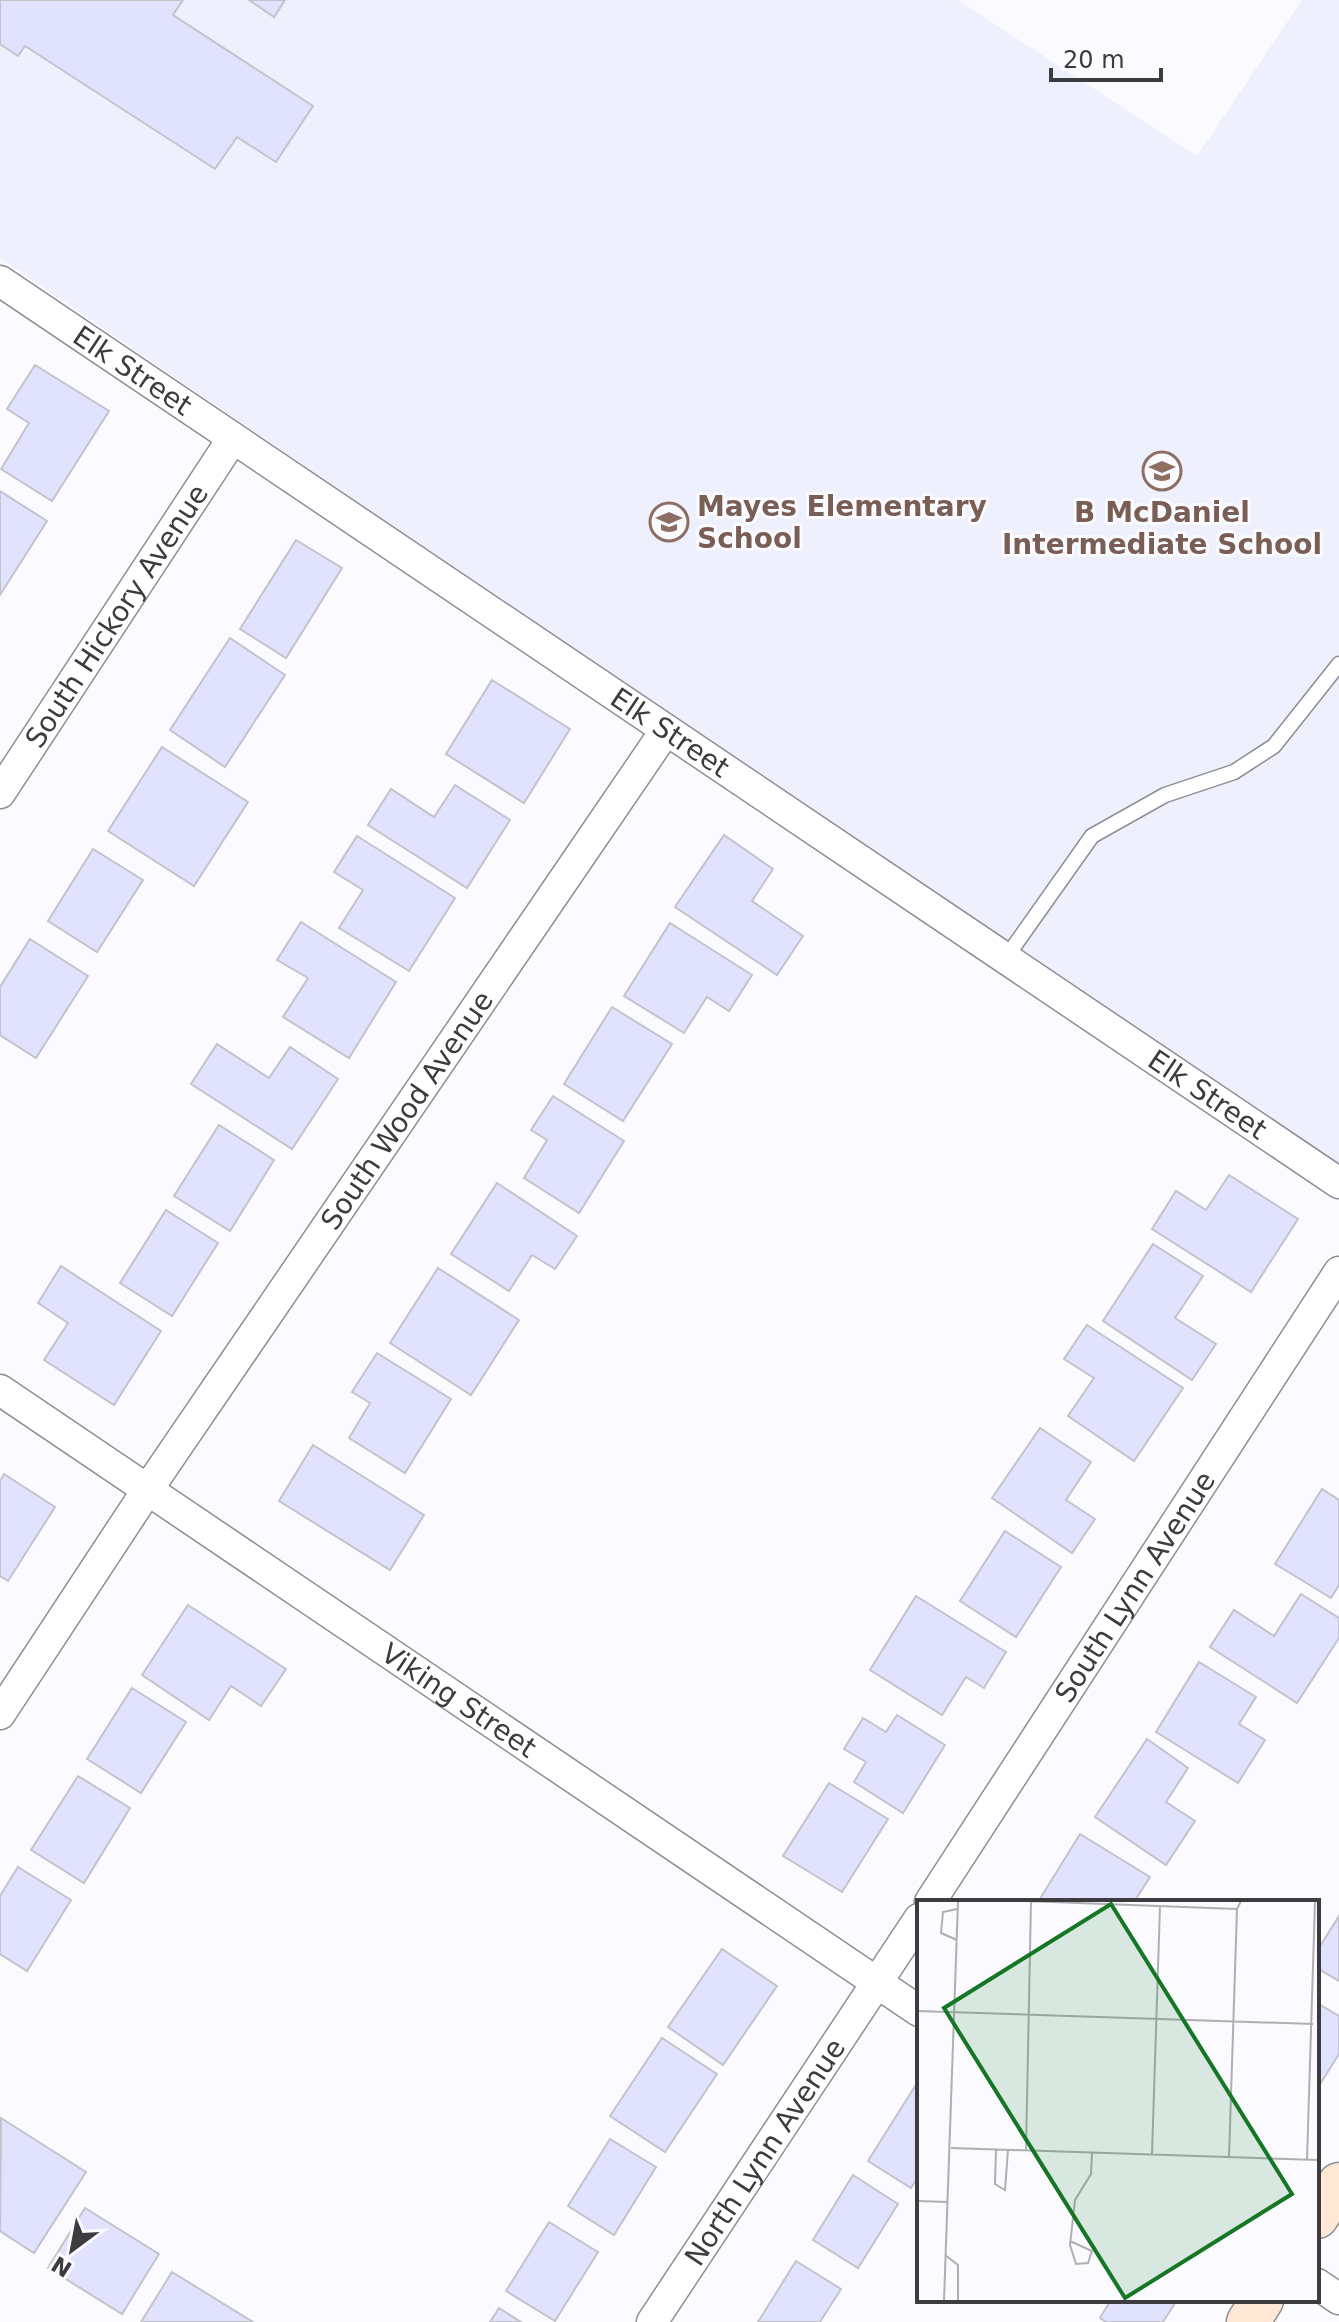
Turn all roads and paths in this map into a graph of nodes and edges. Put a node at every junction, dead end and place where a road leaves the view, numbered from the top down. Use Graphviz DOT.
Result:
graph roads {
  1 [pos="0,281"];
  2 [pos="233,438"];
  3 [pos="1339,664"];
  4 [pos="666,730"];
  5 [pos="0,793"];
  6 [pos="1005,959"];
  7 [pos="1339,1183"];
  8 [pos="1339,1272"];
  9 [pos="0,1390"];
  10 [pos="148,1489"];
  11 [pos="0,1714"];
  12 [pos="931,1900"];
  13 [pos="917,1922"];
  14 [pos="878,1983"];
  15 [pos="917,2010"];
  16 [pos="1339,2184"];
  17 [pos="1319,2214"];
  18 [pos="1319,2285"];
  19 [pos="1339,2299"];
  20 [pos="1261,2302"];
  21 [pos="652,2322"];
  22 [pos="1248,2322"];
  1 -- 2 [label="street, Elk Street"];
  2 -- 4 [label="street, Elk Street"];
  2 -- 5 [label="street, South Hickory Avenue"];
  3 -- 6 [label="lane"];
  4 -- 6 [label="street, Elk Street"];
  4 -- 10 [label="street, South Wood Avenue"];
  6 -- 7 [label="street, Elk Street"];
  8 -- 12 [label="street, South Lynn Avenue"];
  9 -- 10 [label="street, Viking Street"];
  10 -- 11 [label="street, South Wood Avenue"];
  10 -- 14 [label="street, Viking Street"];
  13 -- 14 [label="street"];
  14 -- 15 [label="street, Viking Street"];
  14 -- 21 [label="street, North Lynn Avenue"];
  16 -- 17 [label="street"];
  18 -- 19 [label="street"];
  20 -- 22 [label="street"];
}
